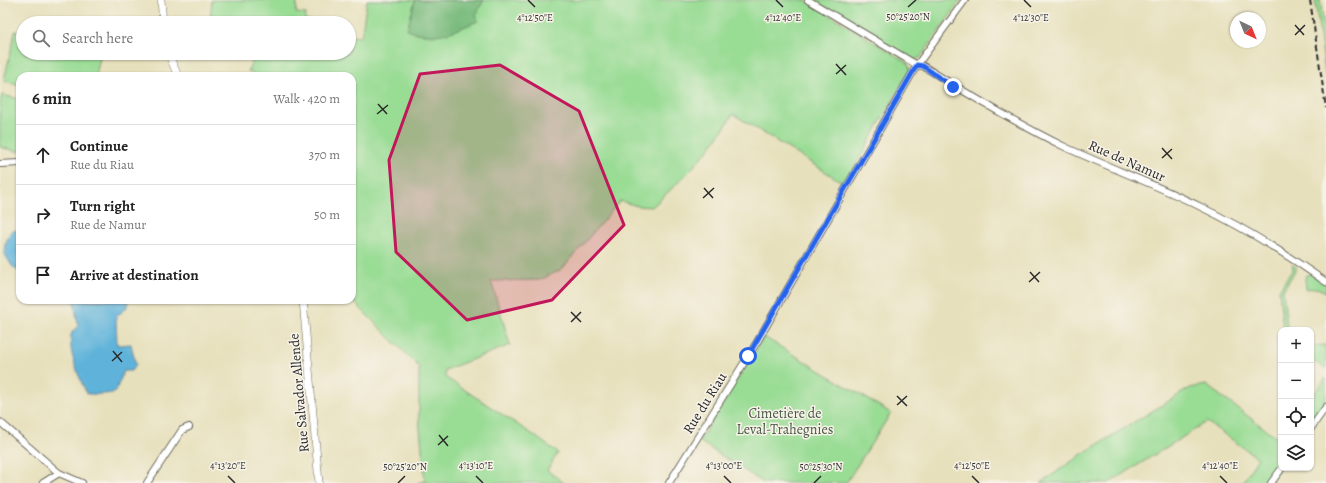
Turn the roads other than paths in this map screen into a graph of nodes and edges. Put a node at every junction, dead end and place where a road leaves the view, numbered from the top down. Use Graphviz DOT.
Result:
graph roads {
  1 [pos="161,0"];
  2 [pos="808,0"];
  3 [pos="965,0"];
  4 [pos="162,16"];
  5 [pos="171,60"];
  6 [pos="917,65"];
  7 [pos="176,72"];
  8 [pos="16,163"];
  9 [pos="0,164"];
  10 [pos="1326,282"];
  11 [pos="303,304"];
  12 [pos="1326,407"];
  13 [pos="0,422"];
  14 [pos="1314,424"];
  15 [pos="189,427"];
  16 [pos="1280,471"];
  17 [pos="59,473"];
  18 [pos="43,483"];
  19 [pos="82,483"];
  20 [pos="147,483"];
  21 [pos="319,483"];
  22 [pos="669,483"];
  23 [pos="1271,483"];
  1 -- 4 [label="street"];
  2 -- 6 [label="street, Rue de Namur"];
  3 -- 6 [label="street, Rue du Riau"];
  5 -- 7 [label="street"];
  6 -- 10 [label="street, Rue de Namur"];
  6 -- 22 [label="street, Rue du Riau"];
  8 -- 9 [label="street"];
  11 -- 21 [label="street, Rue Salvador Allende"];
  12 -- 14 [label="street"];
  13 -- 17 [label="street"];
  15 -- 20 [label="street"];
  16 -- 23 [label="street"];
  17 -- 18 [label="street"];
  17 -- 19 [label="street"];
}
